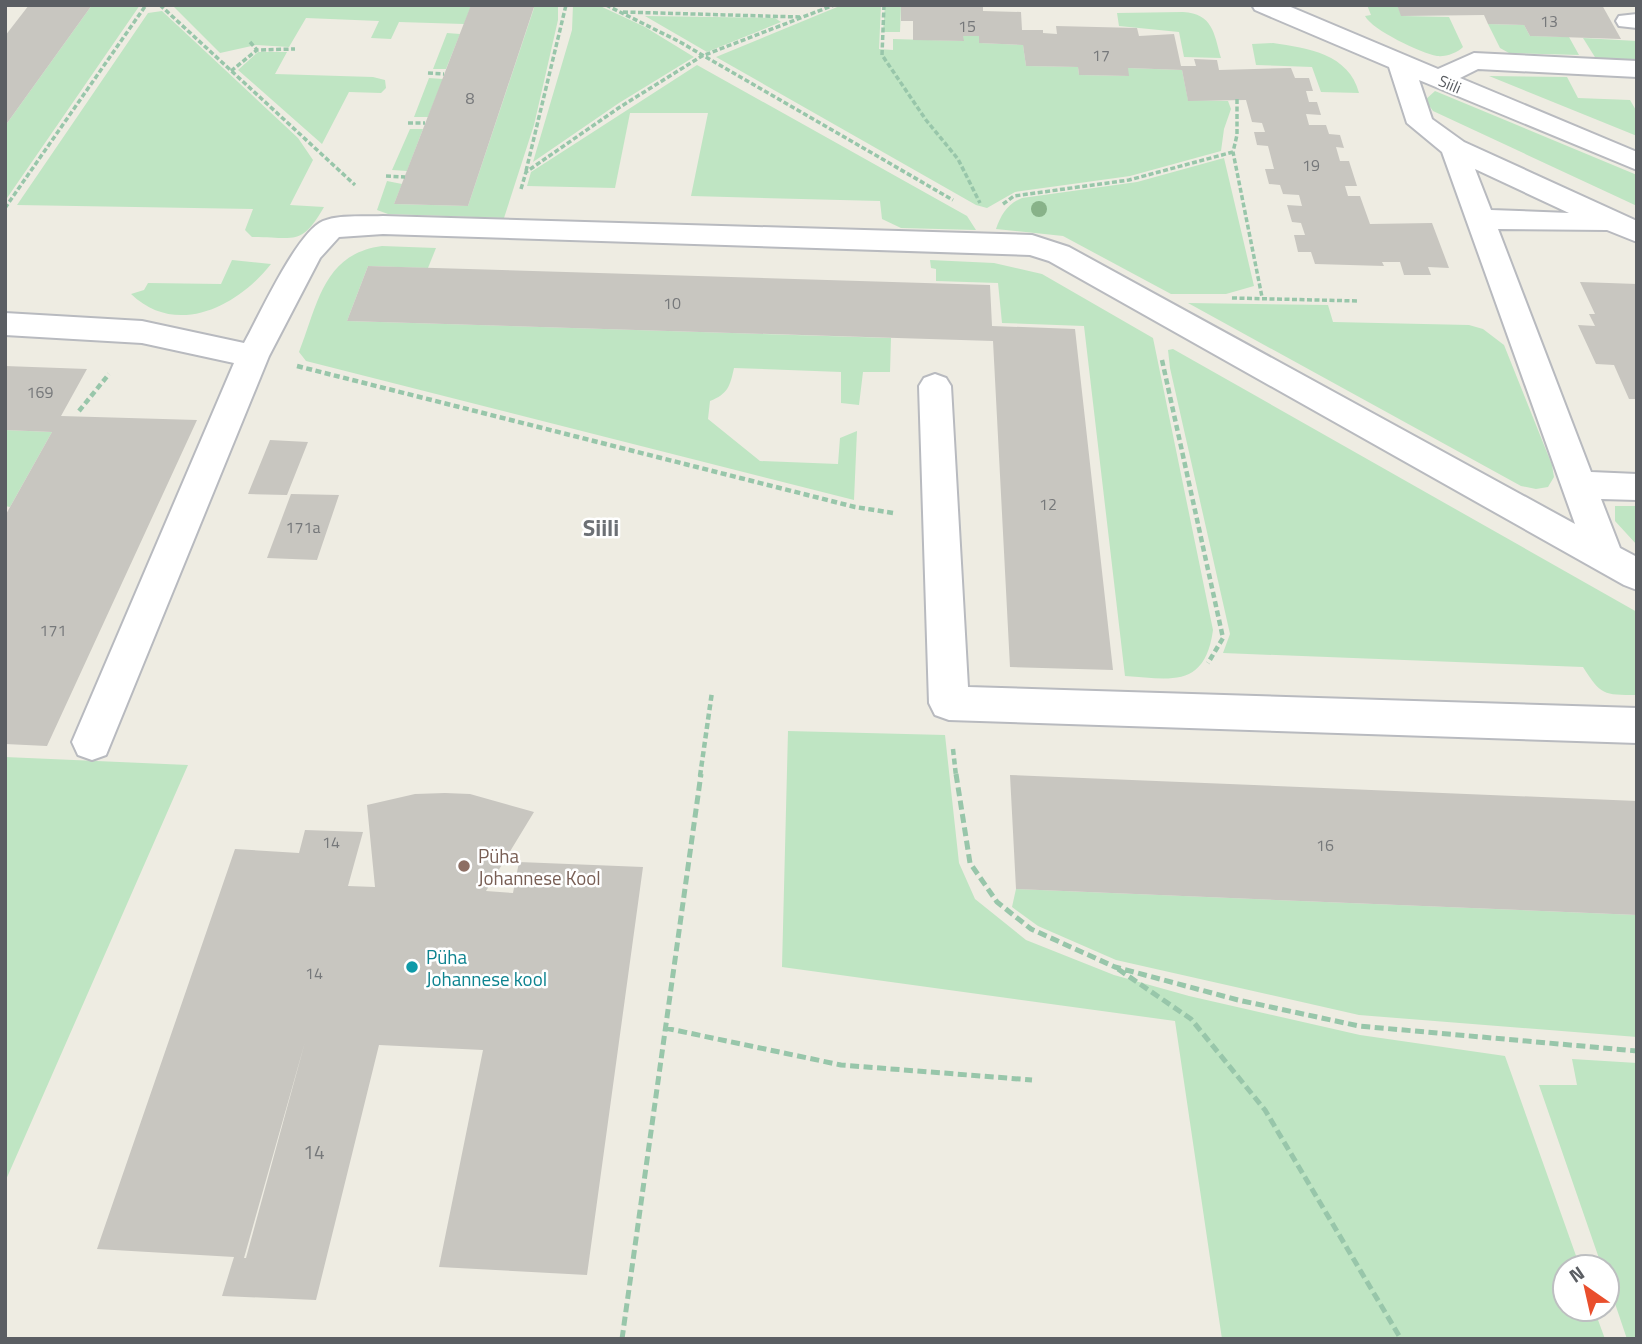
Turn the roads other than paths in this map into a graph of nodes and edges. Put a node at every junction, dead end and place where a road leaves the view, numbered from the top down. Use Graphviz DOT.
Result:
graph roads {
  1 [pos="1264,5"];
  2 [pos="1323,17"];
  3 [pos="1401,64"];
  4 [pos="1637,69"];
  5 [pos="1438,79"];
  6 [pos="1454,148"];
  7 [pos="1637,162"];
  8 [pos="1479,219"];
  9 [pos="1626,228"];
  10 [pos="5,324"];
  11 [pos="253,356"];
  12 [pos="935,386"];
  13 [pos="1580,485"];
  14 [pos="1637,487"];
  15 [pos="1605,557"];
  16 [pos="1637,575"];
  17 [pos="1637,726"];
  18 [pos="92,743"];
  1 -- 2 [label="street, Siili"];
  2 -- 3 [label="street, Siili"];
  3 -- 5 [label="street, Siili"];
  3 -- 6 [label="street"];
  4 -- 5 [label="street"];
  5 -- 7 [label="street, Siili"];
  6 -- 8 [label="street"];
  6 -- 9 [label="street"];
  8 -- 9 [label="street"];
  8 -- 13 [label="street"];
  10 -- 11 [label="street"];
  11 -- 15 [label="street"];
  11 -- 18 [label="street"];
  12 -- 17 [label="street"];
  13 -- 14 [label="street"];
  13 -- 15 [label="street"];
  15 -- 16 [label="street"];
}
